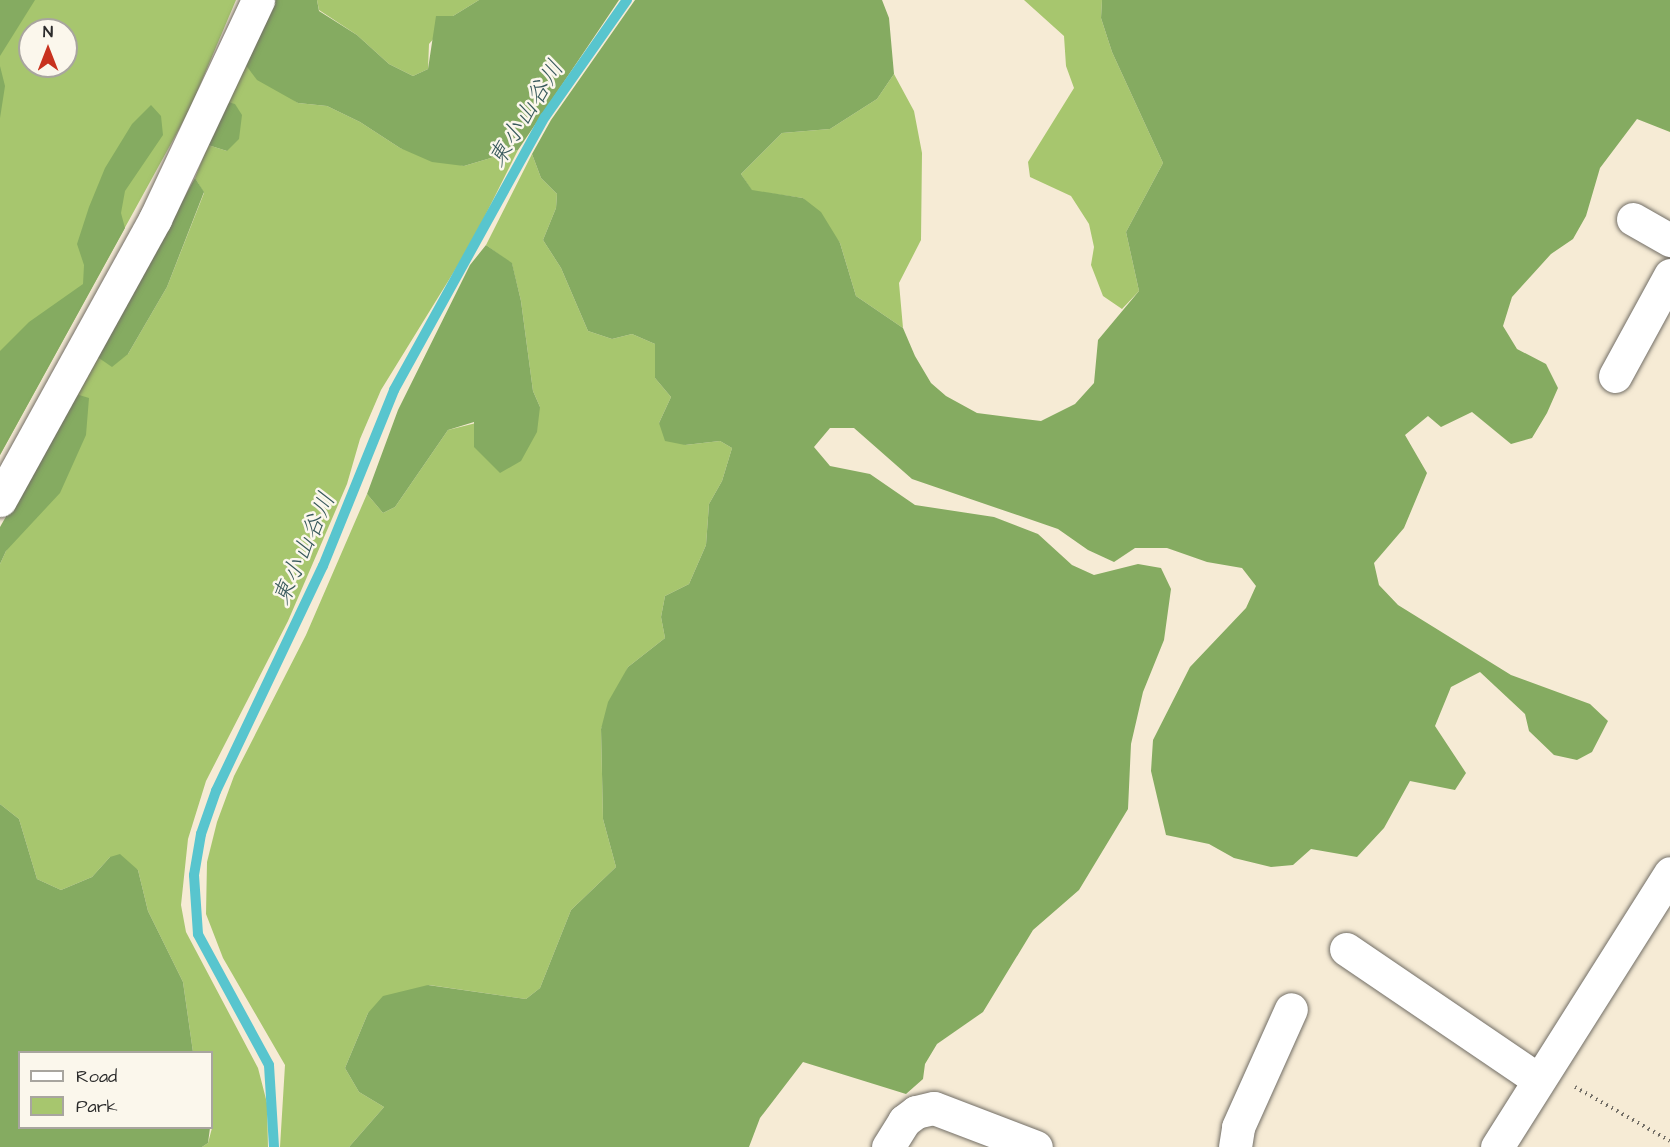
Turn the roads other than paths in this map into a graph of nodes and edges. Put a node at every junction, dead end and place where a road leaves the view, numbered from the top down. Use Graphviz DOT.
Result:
graph roads {
  1 [pos="258,0"];
  2 [pos="1633,219"];
  3 [pos="1670,240"];
  4 [pos="1670,275"];
  5 [pos="1615,376"];
  6 [pos="0,500"];
  7 [pos="1670,873"];
  8 [pos="1346,949"];
  9 [pos="1292,1009"];
  10 [pos="1540,1074"];
  11 [pos="888,1147"];
  12 [pos="1036,1147"];
  13 [pos="1235,1147"];
  14 [pos="1497,1147"];
  1 -- 6 [label="street"];
  2 -- 3 [label="street"];
  4 -- 5 [label="street"];
  7 -- 10 [label="street"];
  8 -- 10 [label="street"];
  9 -- 13 [label="street"];
  10 -- 14 [label="street"];
  11 -- 12 [label="street"];
}
